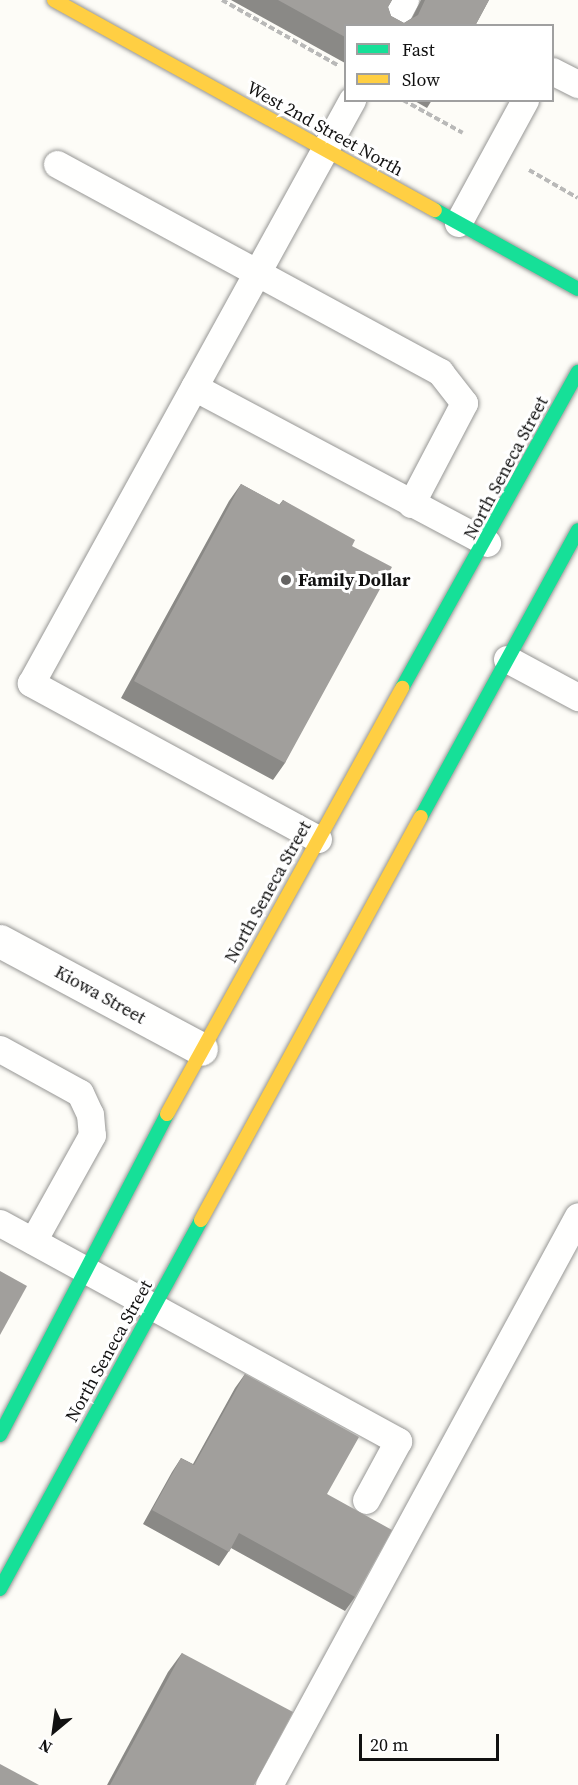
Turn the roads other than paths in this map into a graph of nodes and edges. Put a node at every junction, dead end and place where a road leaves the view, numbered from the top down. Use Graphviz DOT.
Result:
graph roads {
  1 [pos="54,0"];
  2 [pos="405,0"];
  3 [pos="392,24"];
  4 [pos="554,72"];
  5 [pos="578,84"];
  6 [pos="351,102"];
  7 [pos="524,102"];
  8 [pos="326,150"];
  9 [pos="57,164"];
  10 [pos="458,223"];
  11 [pos="257,273"];
  12 [pos="578,288"];
  13 [pos="578,372"];
  14 [pos="194,387"];
  15 [pos="411,504"];
  16 [pos="578,530"];
  17 [pos="487,543"];
  18 [pos="507,659"];
  19 [pos="578,697"];
  20 [pos="318,839"];
  21 [pos="0,941"];
  22 [pos="0,1049"];
  23 [pos="201,1049"];
  24 [pos="578,1216"];
  25 [pos="0,1223"];
  26 [pos="33,1241"];
  27 [pos="87,1270"];
  28 [pos="153,1307"];
  29 [pos="0,1435"];
  30 [pos="366,1500"];
  31 [pos="0,1589"];
  32 [pos="268,1785"];
  1 -- 8 [label="main road, West 2nd Street North"];
  2 -- 3 [label="lane"];
  4 -- 5 [label="lane"];
  6 -- 8 [label="lane"];
  7 -- 10 [label="lane"];
  8 -- 10 [label="main road, West 2nd Street North"];
  8 -- 11 [label="lane"];
  9 -- 11 [label="lane"];
  10 -- 12 [label="main road, West 2nd Street North"];
  11 -- 14 [label="lane"];
  11 -- 15 [label="lane"];
  13 -- 17 [label="main road, North Seneca Street"];
  14 -- 15 [label="lane"];
  14 -- 20 [label="lane"];
  15 -- 17 [label="lane"];
  16 -- 18 [label="main road, North Seneca Street"];
  17 -- 20 [label="main road, North Seneca Street"];
  18 -- 19 [label="lane"];
  18 -- 28 [label="main road, North Seneca Street"];
  20 -- 23 [label="main road, North Seneca Street"];
  21 -- 23 [label="street, Kiowa Street"];
  22 -- 26 [label="lane"];
  23 -- 27 [label="main road, North Seneca Street"];
  24 -- 32 [label="lane"];
  25 -- 26 [label="lane"];
  26 -- 27 [label="lane"];
  27 -- 28 [label="lane"];
  27 -- 29 [label="main road, North Seneca Street"];
  28 -- 30 [label="lane"];
  28 -- 31 [label="main road, North Seneca Street"];
}
